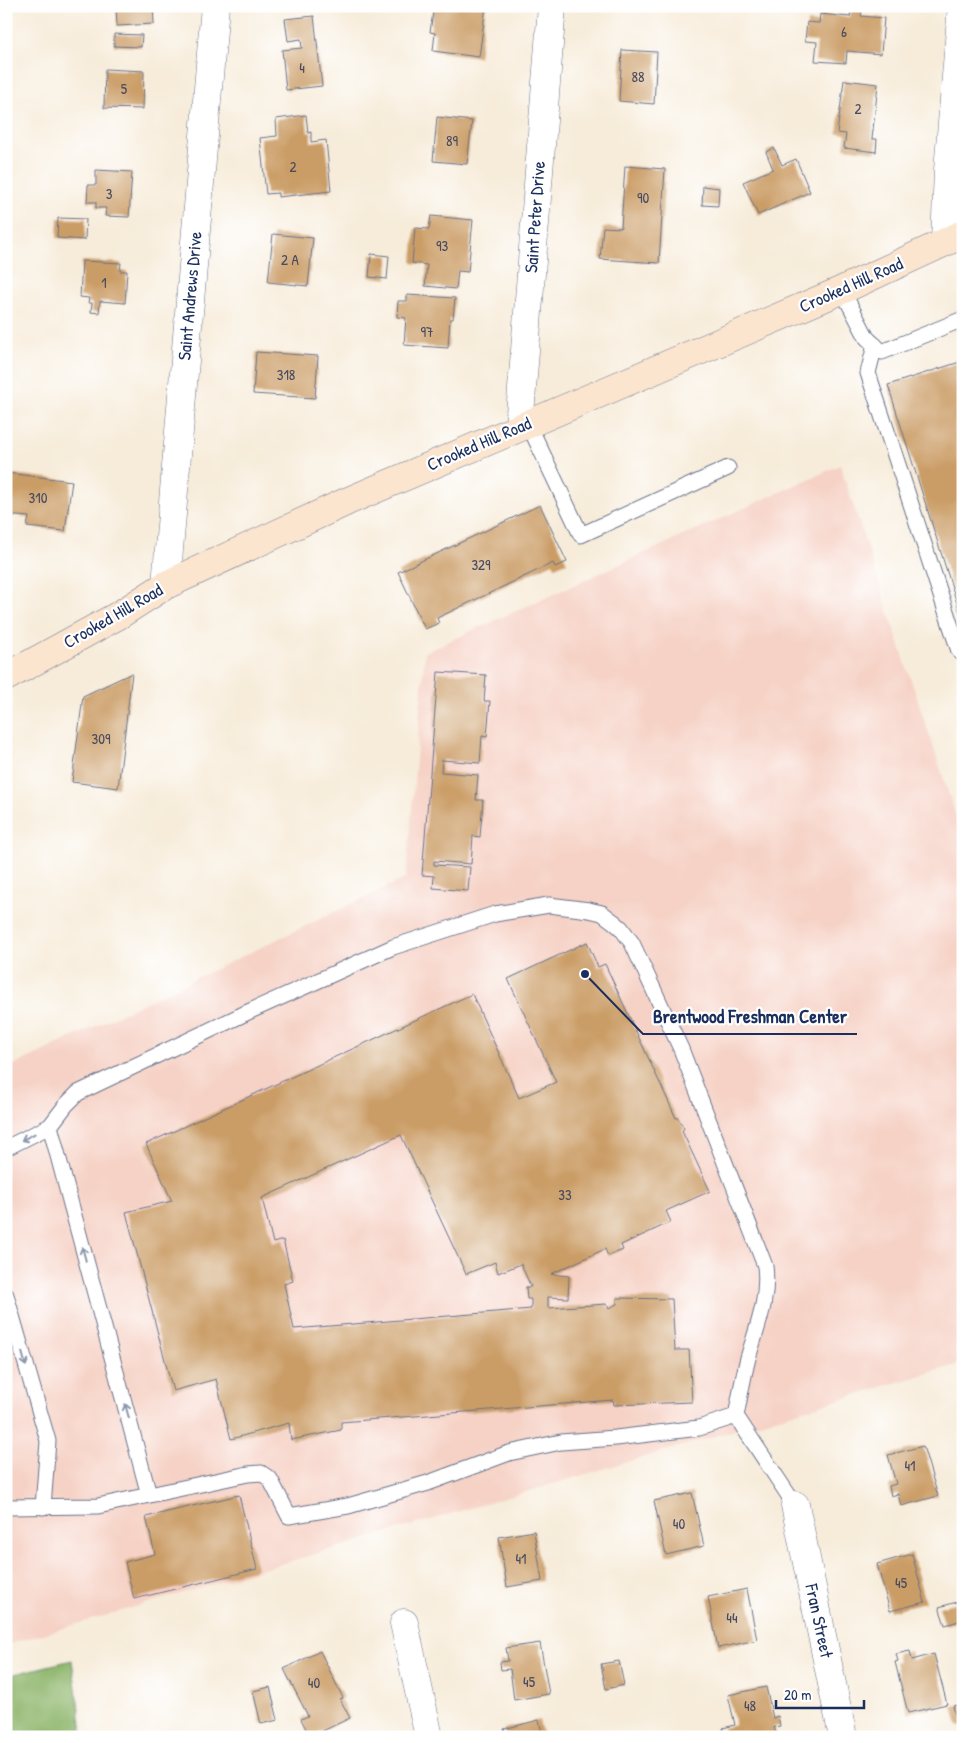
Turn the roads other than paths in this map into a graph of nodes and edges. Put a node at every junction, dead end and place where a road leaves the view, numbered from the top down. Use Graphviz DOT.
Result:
graph roads {
  1 [pos="215,6"];
  2 [pos="552,6"];
  3 [pos="962,6"];
  4 [pos="954,238"];
  5 [pos="842,290"];
  6 [pos="963,319"];
  7 [pos="875,346"];
  8 [pos="524,425"];
  9 [pos="728,468"];
  10 [pos="166,585"];
  11 [pos="963,654"];
  12 [pos="6,677"];
  13 [pos="50,1126"];
  14 [pos="6,1148"];
  15 [pos="6,1295"];
  16 [pos="736,1416"];
  17 [pos="149,1495"];
  18 [pos="795,1505"];
  19 [pos="6,1507"];
  20 [pos="43,1507"];
  21 [pos="404,1623"];
  22 [pos="429,1737"];
  23 [pos="843,1737"];
  1 -- 10 [label="street, Saint Andrews Drive"];
  2 -- 8 [label="street, Saint Peter Drive"];
  3 -- 4 [label="street"];
  4 -- 5 [label="main road, Crooked Hill Road"];
  5 -- 7 [label="lane"];
  5 -- 8 [label="main road, Crooked Hill Road"];
  6 -- 7 [label="lane"];
  7 -- 11 [label="lane"];
  8 -- 9 [label="lane"];
  8 -- 10 [label="main road, Crooked Hill Road"];
  10 -- 12 [label="main road, Crooked Hill Road"];
  13 -- 14 [label="lane, one-way"];
  13 -- 16 [label="lane"];
  17 -- 13 [label="lane, one-way"];
  15 -- 20 [label="lane, one-way"];
  16 -- 17 [label="lane"];
  16 -- 18 [label="lane"];
  17 -- 20 [label="lane"];
  18 -- 23 [label="street, Fran Street"];
  19 -- 20 [label="lane"];
  21 -- 22 [label="street"];
}
